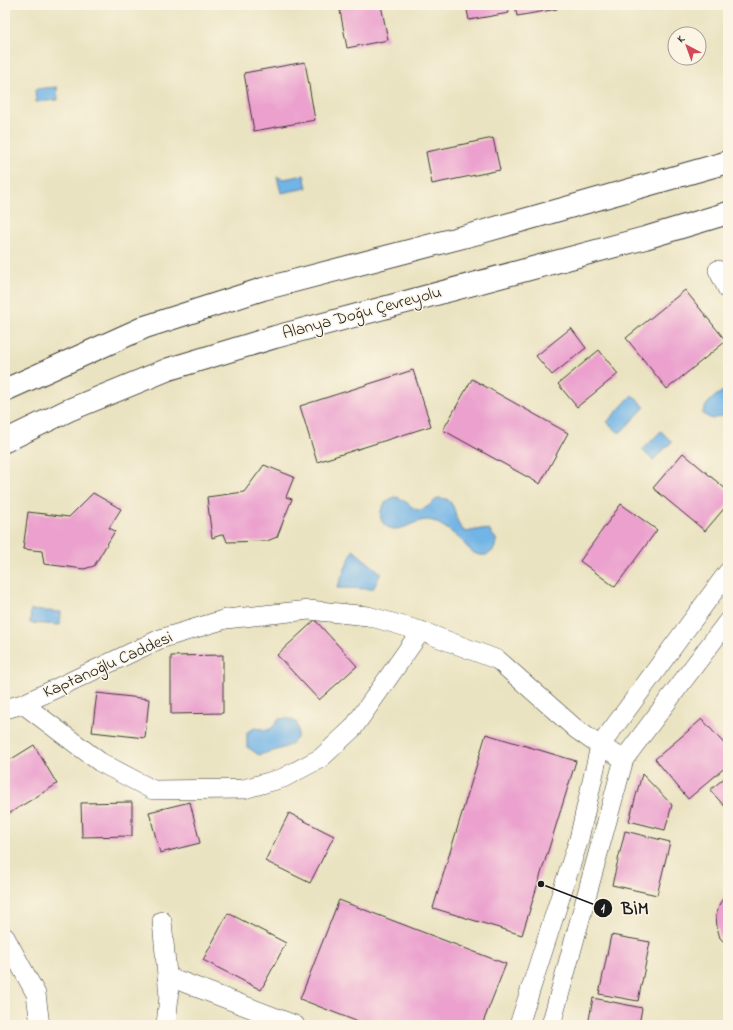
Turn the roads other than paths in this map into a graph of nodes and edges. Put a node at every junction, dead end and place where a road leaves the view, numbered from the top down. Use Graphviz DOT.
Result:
graph roads {
  1 [pos="728,162"];
  2 [pos="728,214"];
  3 [pos="718,270"];
  4 [pos="728,290"];
  5 [pos="5,390"];
  6 [pos="5,441"];
  7 [pos="728,572"];
  8 [pos="728,621"];
  9 [pos="421,631"];
  10 [pos="23,704"];
  11 [pos="5,709"];
  12 [pos="600,746"];
  13 [pos="624,759"];
  14 [pos="162,921"];
  15 [pos="5,937"];
  16 [pos="167,976"];
  17 [pos="40,1025"];
  18 [pos="166,1025"];
  19 [pos="294,1025"];
  20 [pos="519,1025"];
  21 [pos="551,1025"];
  1 -- 5 [label="highway"];
  2 -- 6 [label="highway, Alanya Doğu Çevreyolu"];
  3 -- 4 [label="street"];
  7 -- 12 [label="street"];
  8 -- 13 [label="street"];
  9 -- 10 [label="street, Kaptanoğlu Caddesi"];
  9 -- 10 [label="street"];
  9 -- 12 [label="street, Kaptanoğlu Caddesi"];
  10 -- 11 [label="street, Kaptanoğlu Caddesi"];
  12 -- 13 [label="street, Kaptanoğlu Caddesi"];
  12 -- 20 [label="street"];
  13 -- 21 [label="street"];
  14 -- 16 [label="street"];
  15 -- 17 [label="street"];
  16 -- 18 [label="street"];
  16 -- 19 [label="street"];
}
